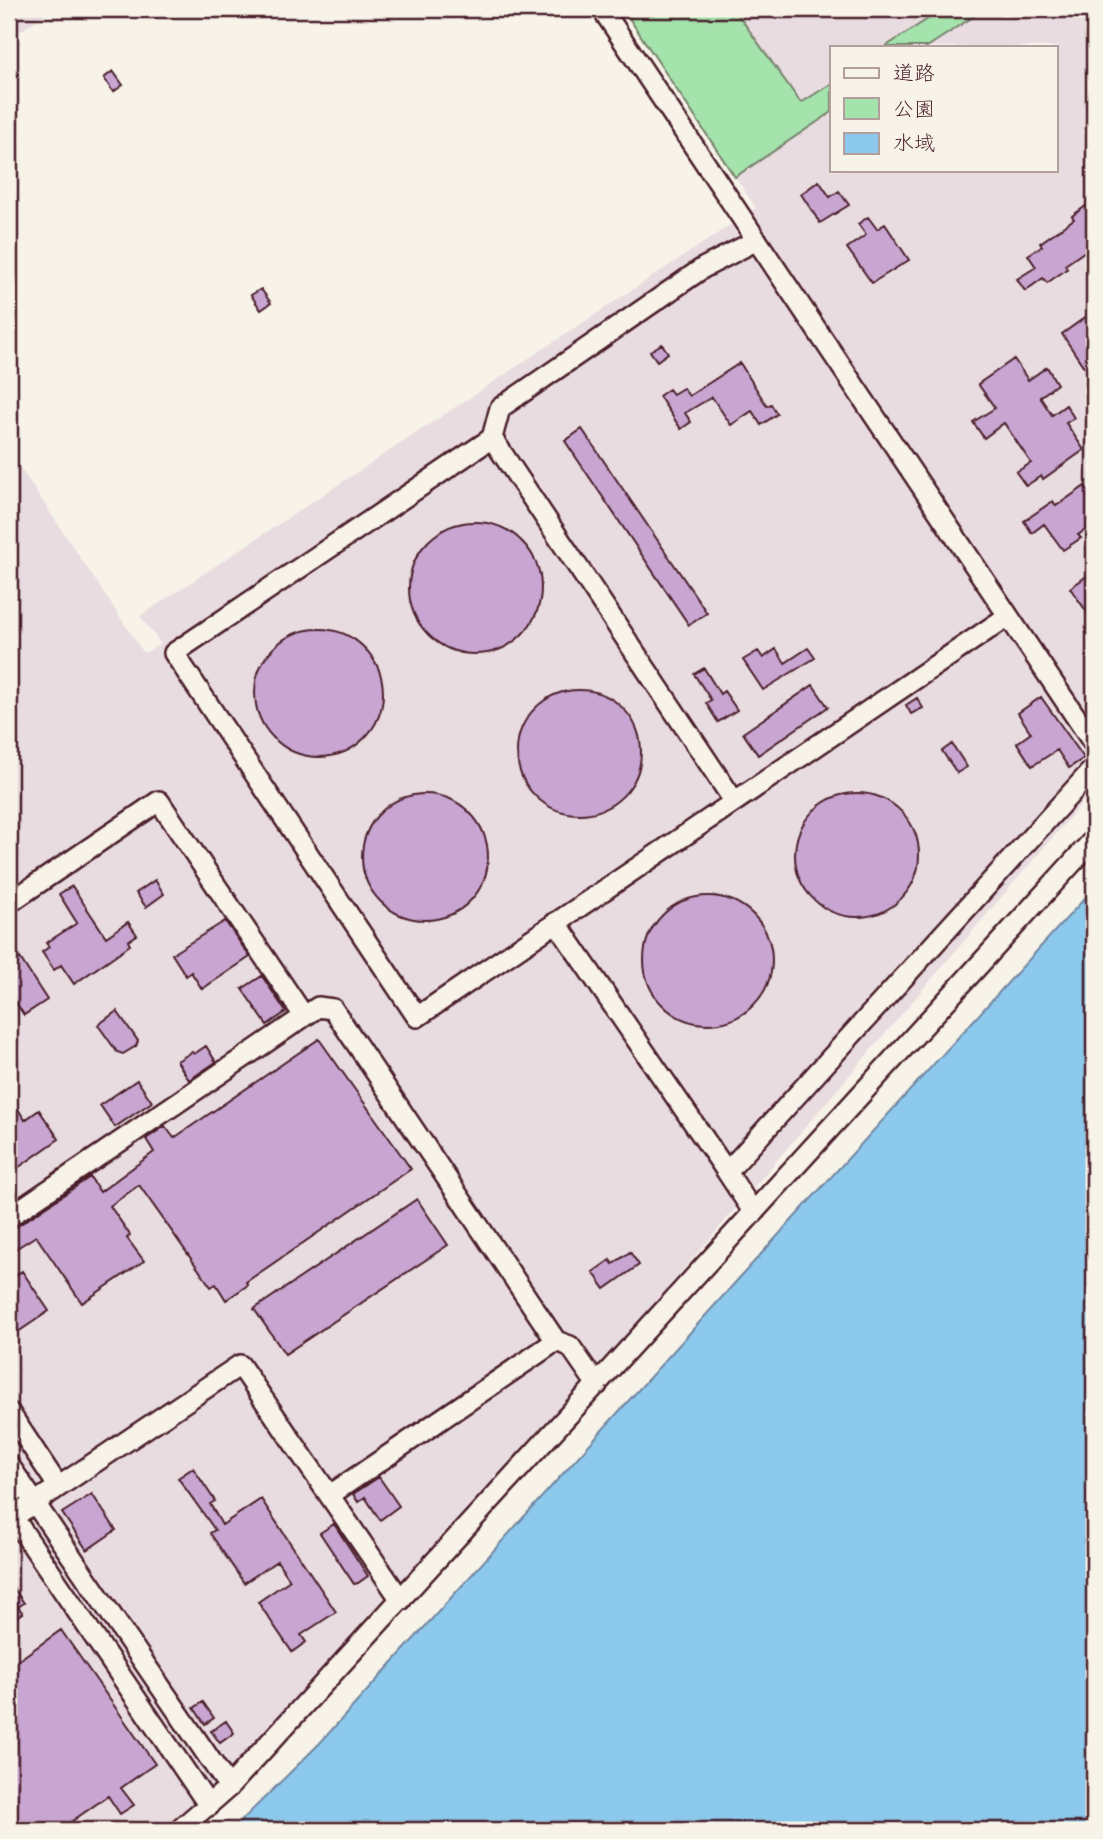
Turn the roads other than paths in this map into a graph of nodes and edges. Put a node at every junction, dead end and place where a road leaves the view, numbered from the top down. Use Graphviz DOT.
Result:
graph roads {
  1 [pos="602,9"];
  2 [pos="757,240"];
  3 [pos="492,438"];
  4 [pos="1008,617"];
  5 [pos="1094,744"];
  6 [pos="1094,768"];
  7 [pos="734,802"];
  8 [pos="1094,839"];
  9 [pos="9,904"];
  10 [pos="556,922"];
  11 [pos="304,1016"];
  12 [pos="727,1172"];
  13 [pos="754,1213"];
  14 [pos="9,1217"];
  15 [pos="556,1340"];
  16 [pos="597,1385"];
  17 [pos="9,1412"];
  18 [pos="9,1465"];
  19 [pos="58,1486"];
  20 [pos="330,1494"];
  21 [pos="34,1502"];
  22 [pos="11,1518"];
  23 [pos="401,1600"];
  24 [pos="229,1787"];
  25 [pos="209,1806"];
  26 [pos="179,1830"];
  1 -- 2 [label="street"];
  2 -- 3 [label="street"];
  2 -- 4 [label="street"];
  3 -- 7 [label="street"];
  3 -- 10 [label="street"];
  4 -- 5 [label="street"];
  4 -- 7 [label="street"];
  6 -- 12 [label="street"];
  7 -- 10 [label="street"];
  8 -- 13 [label="street"];
  9 -- 11 [label="street"];
  10 -- 12 [label="street"];
  11 -- 14 [label="street"];
  11 -- 15 [label="street"];
  12 -- 13 [label="street"];
  13 -- 16 [label="street"];
  15 -- 16 [label="street"];
  15 -- 20 [label="street"];
  16 -- 23 [label="street"];
  17 -- 19 [label="street"];
  18 -- 21 [label="street"];
  19 -- 20 [label="street"];
  19 -- 21 [label="street"];
  20 -- 23 [label="street"];
  21 -- 22 [label="street"];
  21 -- 24 [label="street"];
  22 -- 25 [label="street"];
  23 -- 24 [label="street"];
  24 -- 25 [label="street"];
  25 -- 26 [label="street"];
}
